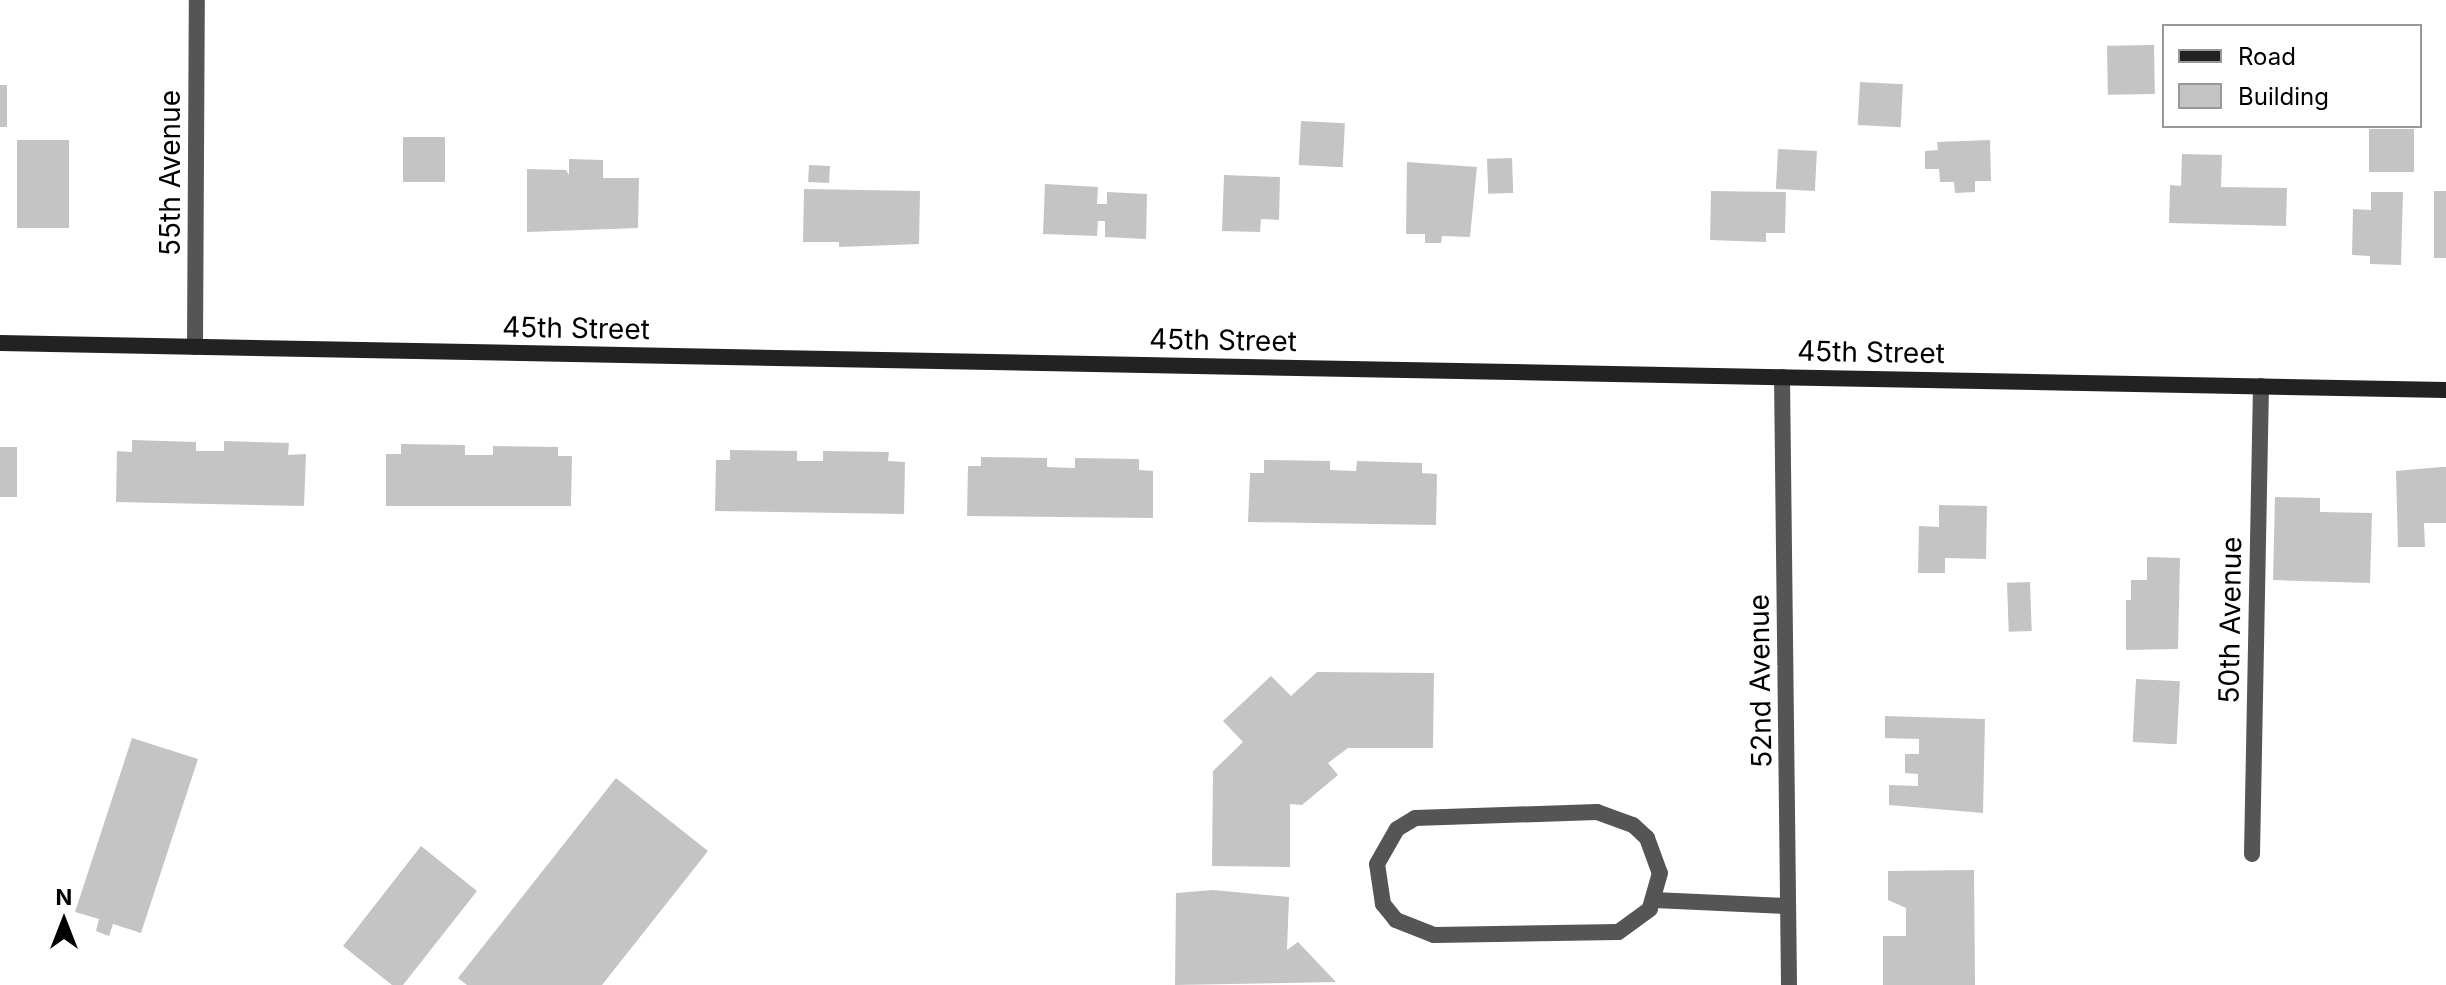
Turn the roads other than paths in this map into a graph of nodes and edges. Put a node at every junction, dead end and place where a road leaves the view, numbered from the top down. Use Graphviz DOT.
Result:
graph roads {
  1 [pos="197,0"];
  2 [pos="0,343"];
  3 [pos="195,347"];
  4 [pos="1782,377"];
  5 [pos="2261,386"];
  6 [pos="2446,390"];
  7 [pos="2252,854"];
  8 [pos="1654,900"];
  9 [pos="1788,906"];
  10 [pos="1789,985"];
  1 -- 3 [label="street, 55th Avenue"];
  2 -- 3 [label="street, 45th Street"];
  3 -- 4 [label="street, 45th Street"];
  4 -- 5 [label="street, 45th Street"];
  4 -- 9 [label="street, 52nd Avenue"];
  5 -- 6 [label="street, 45th Street"];
  5 -- 7 [label="street, 50th Avenue"];
  8 -- 8 [label="street"];
  8 -- 9 [label="street"];
  9 -- 10 [label="street, 52nd Avenue"];
}
